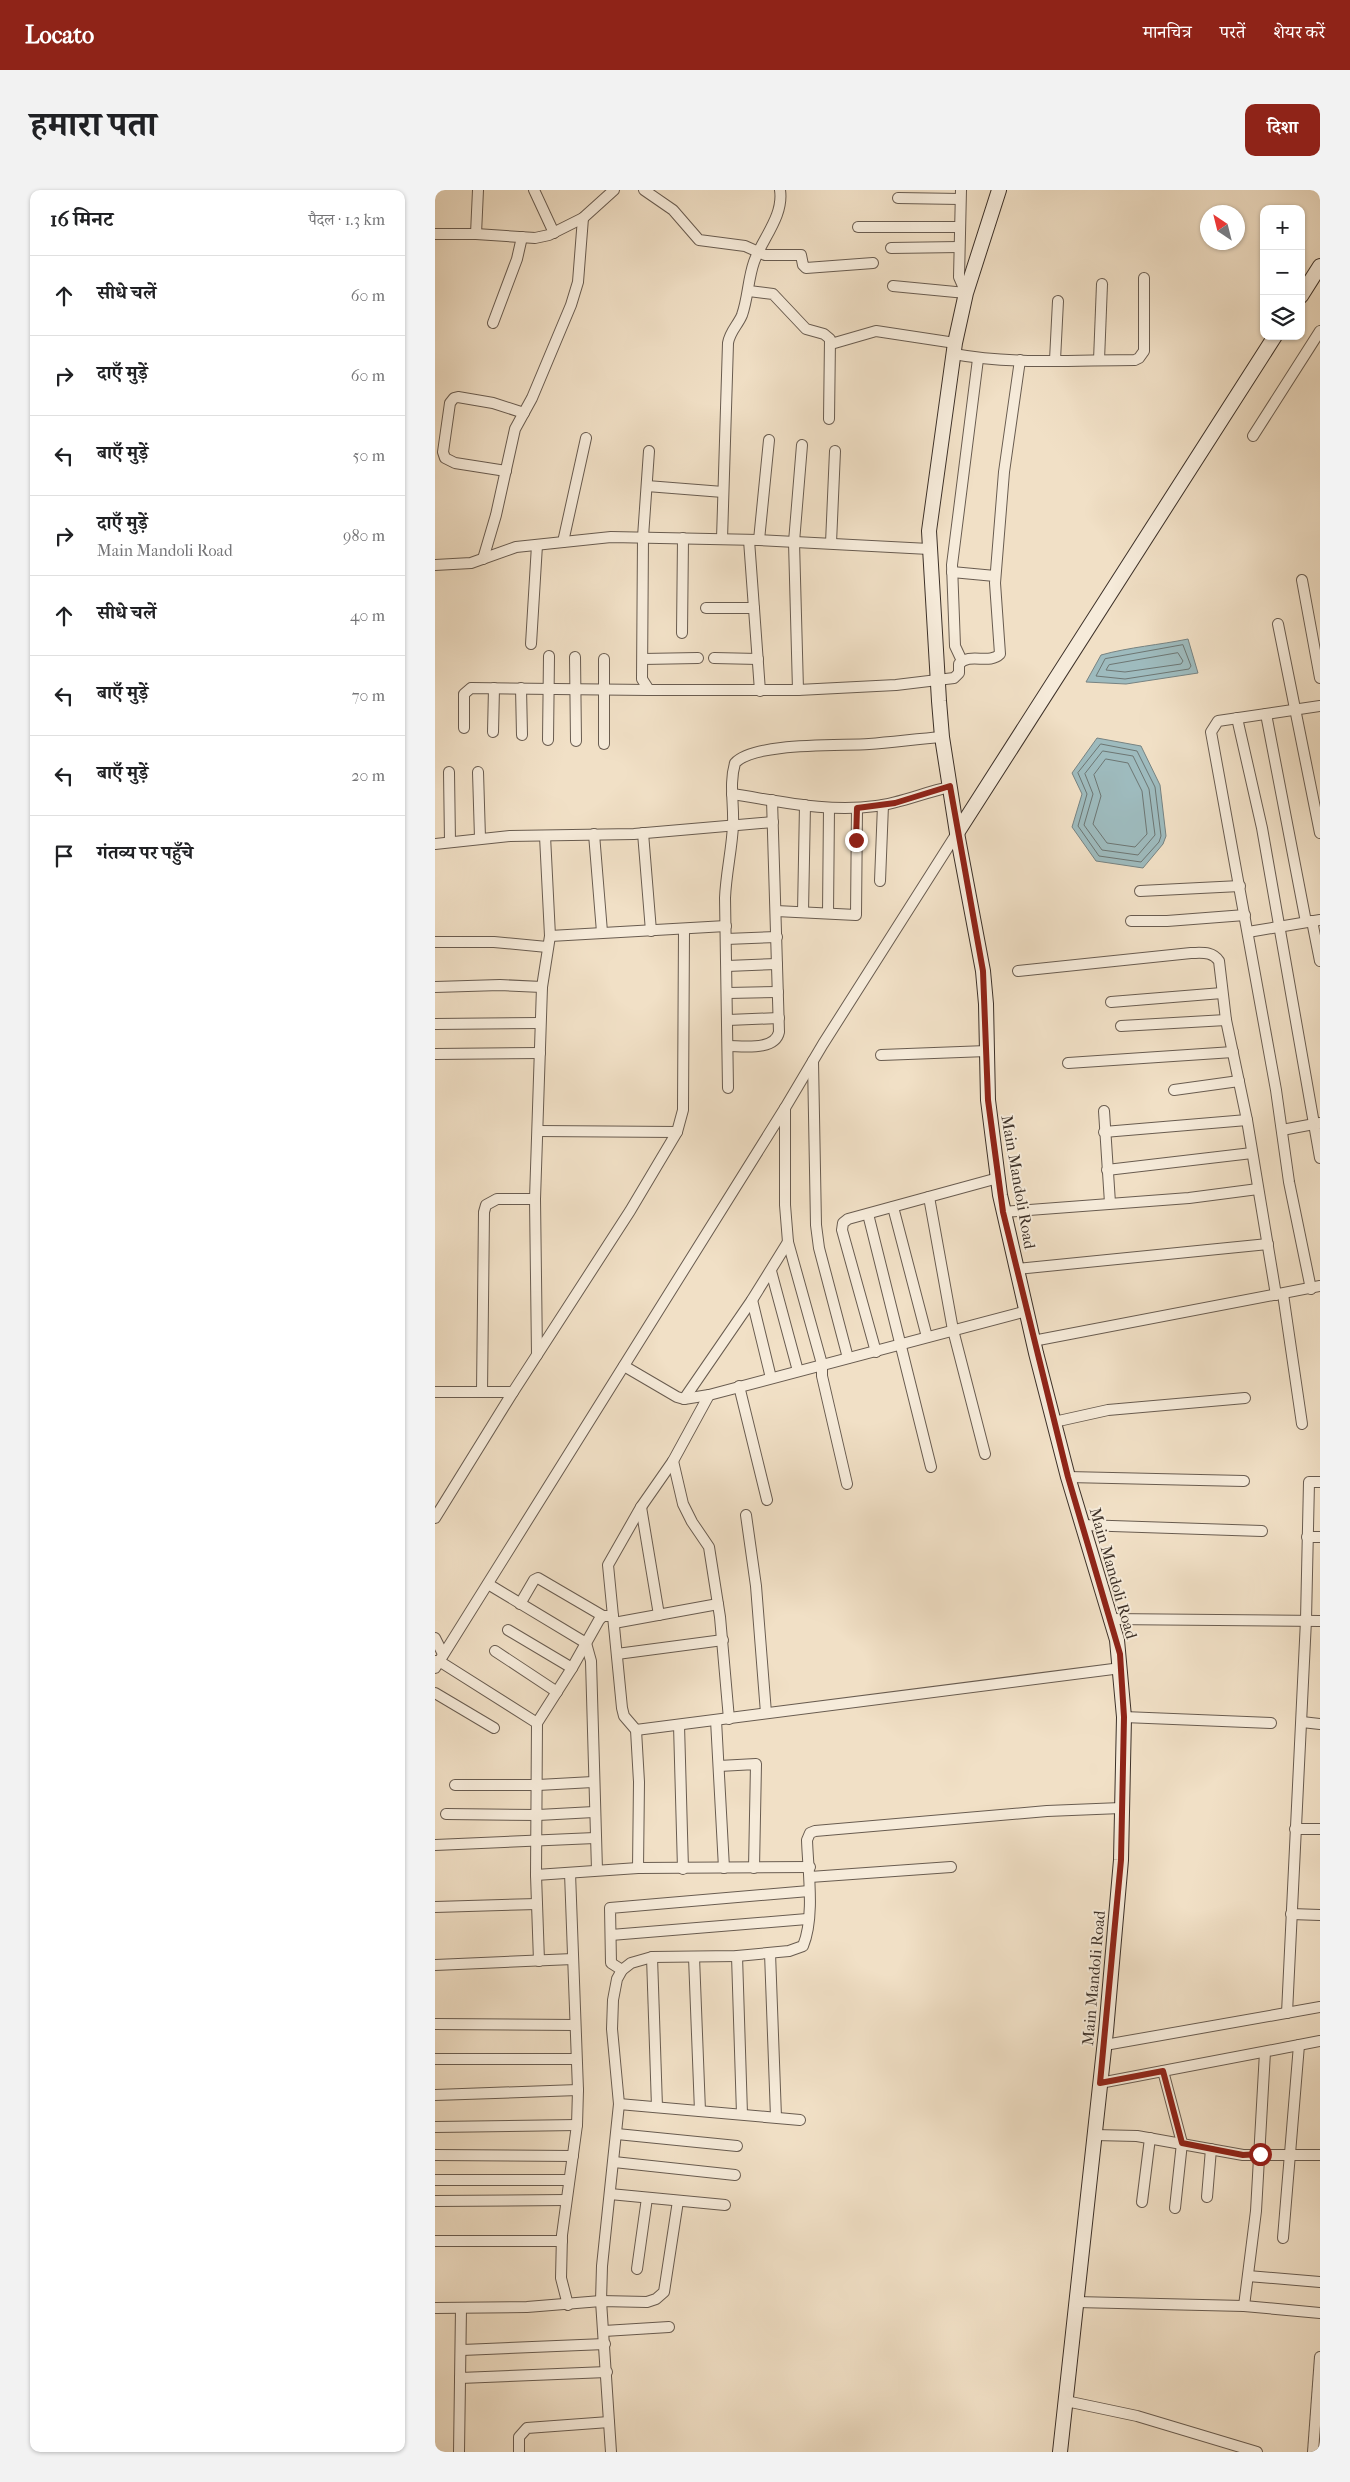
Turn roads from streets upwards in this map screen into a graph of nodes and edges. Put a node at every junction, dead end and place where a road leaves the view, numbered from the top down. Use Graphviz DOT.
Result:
graph roads {
  1 [pos="478,190"];
  2 [pos="534,190"];
  3 [pos="614,190"];
  4 [pos="644,190"];
  5 [pos="780,190"];
  6 [pos="999,190"];
  7 [pos="961,194"];
  8 [pos="898,198"];
  9 [pos="583,218"];
  10 [pos="858,227"];
  11 [pos="959,227"];
  12 [pos="553,233"];
  13 [pos="435,234"];
  14 [pos="476,234"];
  15 [pos="522,237"];
  16 [pos="959,247"];
  17 [pos="891,248"];
  18 [pos="759,252"];
  19 [pos="873,263"];
  20 [pos="1320,266"];
  21 [pos="1144,278"];
  22 [pos="1102,284"];
  23 [pos="893,286"];
  24 [pos="749,291"];
  25 [pos="966,293"];
  26 [pos="1302,295"];
  27 [pos="1058,301"];
  28 [pos="493,323"];
  29 [pos="1320,331"];
  30 [pos="1272,340"];
  31 [pos="831,344"];
  32 [pos="955,349"];
  33 [pos="978,359"];
  34 [pos="1020,360"];
  35 [pos="1055,360"];
  36 [pos="1099,360"];
  37 [pos="524,413"];
  38 [pos="829,419"];
  39 [pos="1253,436"];
  40 [pos="585,438"];
  41 [pos="769,440"];
  42 [pos="801,445"];
  43 [pos="835,450"];
  44 [pos="649,451"];
  45 [pos="506,471"];
  46 [pos="647,486"];
  47 [pos="723,492"];
  48 [pos="643,537"];
  49 [pos="683,538"];
  50 [pos="722,539"];
  51 [pos="754,540"];
  52 [pos="563,542"];
  53 [pos="794,542"];
  54 [pos="831,543"];
  55 [pos="537,545"];
  56 [pos="929,549"];
  57 [pos="483,559"];
  58 [pos="435,565"];
  59 [pos="952,572"];
  60 [pos="995,576"];
  61 [pos="1302,580"];
  62 [pos="706,608"];
  63 [pos="754,608"];
  64 [pos="1277,624"];
  65 [pos="682,633"];
  66 [pos="531,644"];
  67 [pos="549,656"];
  68 [pos="575,657"];
  69 [pos="604,658"];
  70 [pos="698,658"];
  71 [pos="714,658"];
  72 [pos="643,659"];
  73 [pos="757,660"];
  74 [pos="962,661"];
  75 [pos="1320,678"];
  76 [pos="937,681"];
  77 [pos="494,688"];
  78 [pos="521,688"];
  79 [pos="547,688"];
  80 [pos="575,689"];
  81 [pos="604,689"];
  82 [pos="649,690"];
  83 [pos="799,690"];
  84 [pos="760,691"];
  85 [pos="1320,706"];
  86 [pos="1294,709"];
  87 [pos="1266,714"];
  88 [pos="1237,718"];
  89 [pos="465,728"];
  90 [pos="493,732"];
  91 [pos="522,735"];
  92 [pos="942,737"];
  93 [pos="548,740"];
  94 [pos="576,741"];
  95 [pos="604,744"];
  96 [pos="449,772"];
  97 [pos="478,772"];
  98 [pos="950,786"];
  99 [pos="732,794"];
  100 [pos="772,800"];
  101 [pos="805,805"];
  102 [pos="883,805"];
  103 [pos="829,808"];
  104 [pos="857,808"];
  105 [pos="773,822"];
  106 [pos="733,824"];
  107 [pos="643,833"];
  108 [pos="957,833"];
  109 [pos="1320,833"];
  110 [pos="594,834"];
  111 [pos="545,836"];
  112 [pos="480,838"];
  113 [pos="450,842"];
  114 [pos="435,844"];
  115 [pos="881,881"];
  116 [pos="1239,886"];
  117 [pos="1141,891"];
  118 [pos="777,911"];
  119 [pos="803,912"];
  120 [pos="828,913"];
  121 [pos="1245,915"];
  122 [pos="1131,921"];
  123 [pos="1313,921"];
  124 [pos="726,926"];
  125 [pos="1281,926"];
  126 [pos="684,930"];
  127 [pos="651,931"];
  128 [pos="602,932"];
  129 [pos="1248,932"];
  130 [pos="550,936"];
  131 [pos="777,937"];
  132 [pos="726,939"];
  133 [pos="435,942"];
  134 [pos="547,947"];
  135 [pos="1320,961"];
  136 [pos="777,964"];
  137 [pos="727,966"];
  138 [pos="1018,971"];
  139 [pos="435,987"];
  140 [pos="542,987"];
  141 [pos="778,992"];
  142 [pos="728,993"];
  143 [pos="1222,993"];
  144 [pos="1111,1002"];
  145 [pos="779,1018"];
  146 [pos="728,1020"];
  147 [pos="1226,1020"];
  148 [pos="540,1023"];
  149 [pos="435,1024"];
  150 [pos="1121,1026"];
  151 [pos="728,1046"];
  152 [pos="987,1051"];
  153 [pos="1233,1052"];
  154 [pos="435,1054"];
  155 [pos="540,1054"];
  156 [pos="881,1055"];
  157 [pos="813,1060"];
  158 [pos="1068,1063"];
  159 [pos="1239,1081"];
  160 [pos="728,1088"];
  161 [pos="1174,1090"];
  162 [pos="785,1108"];
  163 [pos="1104,1111"];
  164 [pos="1247,1120"];
  165 [pos="1317,1124"];
  166 [pos="1282,1130"];
  167 [pos="538,1131"];
  168 [pos="677,1132"];
  169 [pos="1104,1132"];
  170 [pos="1252,1153"];
  171 [pos="1320,1158"];
  172 [pos="1107,1170"];
  173 [pos="997,1178"];
  174 [pos="1258,1189"];
  175 [pos="929,1197"];
  176 [pos="535,1199"];
  177 [pos="1110,1203"];
  178 [pos="893,1207"];
  179 [pos="1003,1212"];
  180 [pos="868,1214"];
  181 [pos="788,1242"];
  182 [pos="1268,1244"];
  183 [pos="1017,1269"];
  184 [pos="771,1271"];
  185 [pos="1315,1288"];
  186 [pos="1279,1295"];
  187 [pos="752,1300"];
  188 [pos="1027,1311"];
  189 [pos="953,1330"];
  190 [pos="927,1338"];
  191 [pos="1033,1341"];
  192 [pos="899,1346"];
  193 [pos="876,1352"];
  194 [pos="537,1356"];
  195 [pos="848,1358"];
  196 [pos="822,1364"];
  197 [pos="624,1366"];
  198 [pos="798,1371"];
  199 [pos="771,1378"];
  200 [pos="739,1386"];
  201 [pos="435,1392"];
  202 [pos="482,1392"];
  203 [pos="513,1392"];
  204 [pos="709,1395"];
  205 [pos="1245,1398"];
  206 [pos="685,1399"];
  207 [pos="1054,1422"];
  208 [pos="1302,1424"];
  209 [pos="985,1454"];
  210 [pos="673,1461"];
  211 [pos="931,1467"];
  212 [pos="1068,1477"];
  213 [pos="1244,1480"];
  214 [pos="1320,1482"];
  215 [pos="847,1484"];
  216 [pos="767,1500"];
  217 [pos="641,1507"];
  218 [pos="746,1515"];
  219 [pos="435,1518"];
  220 [pos="1082,1525"];
  221 [pos="1262,1531"];
  222 [pos="1307,1537"];
  223 [pos="1320,1537"];
  224 [pos="488,1584"];
  225 [pos="520,1604"];
  226 [pos="718,1604"];
  227 [pos="659,1615"];
  228 [pos="1109,1618"];
  229 [pos="610,1619"];
  230 [pos="1307,1620"];
  231 [pos="1320,1621"];
  232 [pos="508,1630"];
  233 [pos="435,1638"];
  234 [pos="723,1640"];
  235 [pos="587,1643"];
  236 [pos="495,1651"];
  237 [pos="617,1654"];
  238 [pos="438,1661"];
  239 [pos="572,1668"];
  240 [pos="1121,1668"];
  241 [pos="557,1692"];
  242 [pos="435,1693"];
  243 [pos="766,1714"];
  244 [pos="1124,1717"];
  245 [pos="729,1719"];
  246 [pos="716,1720"];
  247 [pos="1302,1722"];
  248 [pos="537,1723"];
  249 [pos="1271,1723"];
  250 [pos="1320,1724"];
  251 [pos="679,1725"];
  252 [pos="494,1728"];
  253 [pos="636,1730"];
  254 [pos="719,1766"];
  255 [pos="593,1782"];
  256 [pos="455,1785"];
  257 [pos="538,1785"];
  258 [pos="1121,1808"];
  259 [pos="594,1812"];
  260 [pos="446,1814"];
  261 [pos="538,1815"];
  262 [pos="1295,1828"];
  263 [pos="1320,1829"];
  264 [pos="595,1838"];
  265 [pos="537,1841"];
  266 [pos="435,1845"];
  267 [pos="951,1867"];
  268 [pos="638,1868"];
  269 [pos="723,1868"];
  270 [pos="754,1868"];
  271 [pos="683,1869"];
  272 [pos="597,1870"];
  273 [pos="810,1872"];
  274 [pos="570,1873"];
  275 [pos="536,1875"];
  276 [pos="809,1891"];
  277 [pos="537,1904"];
  278 [pos="435,1907"];
  279 [pos="1291,1914"];
  280 [pos="1320,1915"];
  281 [pos="807,1919"];
  282 [pos="611,1935"];
  283 [pos="770,1953"];
  284 [pos="737,1956"];
  285 [pos="652,1957"];
  286 [pos="694,1957"];
  287 [pos="573,1959"];
  288 [pos="539,1961"];
  289 [pos="435,1965"];
  290 [pos="622,1970"];
  291 [pos="1320,2007"];
  292 [pos="1287,2013"];
  293 [pos="435,2024"];
  294 [pos="575,2025"];
  295 [pos="1320,2041"];
  296 [pos="1105,2045"];
  297 [pos="1299,2045"];
  298 [pos="1265,2052"];
  299 [pos="435,2059"];
  300 [pos="577,2059"];
  301 [pos="1163,2071"];
  302 [pos="1100,2083"];
  303 [pos="578,2090"];
  304 [pos="435,2095"];
  305 [pos="619,2104"];
  306 [pos="657,2107"];
  307 [pos="700,2111"];
  308 [pos="742,2114"];
  309 [pos="776,2117"];
  310 [pos="800,2120"];
  311 [pos="577,2124"];
  312 [pos="435,2127"];
  313 [pos="617,2134"];
  314 [pos="1095,2135"];
  315 [pos="1150,2138"];
  316 [pos="1182,2143"];
  317 [pos="737,2146"];
  318 [pos="1211,2149"];
  319 [pos="1260,2154"];
  320 [pos="1291,2154"];
  321 [pos="435,2155"];
  322 [pos="1320,2155"];
  323 [pos="573,2156"];
  324 [pos="614,2162"];
  325 [pos="735,2175"];
  326 [pos="435,2180"];
  327 [pos="568,2180"];
  328 [pos="610,2194"];
  329 [pos="1207,2197"];
  330 [pos="647,2198"];
  331 [pos="565,2200"];
  332 [pos="435,2201"];
  333 [pos="678,2201"];
  334 [pos="1142,2202"];
  335 [pos="725,2205"];
  336 [pos="1175,2208"];
  337 [pos="1283,2238"];
  338 [pos="435,2241"];
  339 [pos="562,2241"];
  340 [pos="637,2270"];
  341 [pos="1248,2276"];
  342 [pos="1320,2282"];
  343 [pos="601,2300"];
  344 [pos="1076,2302"];
  345 [pos="568,2305"];
  346 [pos="1244,2306"];
  347 [pos="435,2308"];
  348 [pos="461,2308"];
  349 [pos="1320,2313"];
  350 [pos="669,2328"];
  351 [pos="604,2331"];
  352 [pos="605,2344"];
  353 [pos="462,2350"];
  354 [pos="1320,2357"];
  355 [pos="607,2372"];
  356 [pos="460,2378"];
  357 [pos="1066,2401"];
  358 [pos="609,2422"];
  359 [pos="459,2452"];
  360 [pos="519,2452"];
  361 [pos="611,2452"];
  362 [pos="1060,2452"];
  363 [pos="1257,2452"];
  364 [pos="1313,2452"];
  1 -- 14 [label="street"];
  2 -- 12 [label="street"];
  3 -- 9 [label="street"];
  4 -- 18 [label="street"];
  5 -- 18 [label="street"];
  6 -- 25 [label="street, Main Mandoli Road"];
  7 -- 8 [label="street"];
  7 -- 11 [label="street"];
  9 -- 12 [label="street"];
  9 -- 37 [label="street"];
  10 -- 11 [label="street"];
  11 -- 16 [label="street"];
  12 -- 15 [label="street"];
  13 -- 14 [label="street"];
  14 -- 15 [label="street"];
  15 -- 28 [label="street"];
  16 -- 17 [label="street"];
  16 -- 25 [label="street"];
  18 -- 19 [label="street"];
  18 -- 24 [label="street"];
  20 -- 26 [label="street"];
  21 -- 36 [label="street"];
  22 -- 36 [label="street"];
  23 -- 25 [label="street"];
  24 -- 31 [label="street"];
  24 -- 47 [label="street"];
  25 -- 32 [label="street, Main Mandoli Road"];
  27 -- 35 [label="street"];
  29 -- 39 [label="street"];
  30 -- 108 [label="street"];
  31 -- 32 [label="street"];
  31 -- 38 [label="street"];
  32 -- 33 [label="street"];
  32 -- 56 [label="street, Main Mandoli Road"];
  33 -- 34 [label="street"];
  33 -- 59 [label="street"];
  34 -- 35 [label="street"];
  34 -- 60 [label="street"];
  35 -- 36 [label="street"];
  37 -- 45 [label="street"];
  37 -- 45 [label="street"];
  40 -- 52 [label="street"];
  41 -- 51 [label="street"];
  42 -- 53 [label="street"];
  43 -- 54 [label="street"];
  44 -- 46 [label="street"];
  45 -- 57 [label="street"];
  46 -- 47 [label="street"];
  46 -- 48 [label="street"];
  47 -- 50 [label="street"];
  48 -- 49 [label="street"];
  48 -- 52 [label="street"];
  48 -- 72 [label="street"];
  49 -- 50 [label="street"];
  49 -- 65 [label="street"];
  50 -- 51 [label="street"];
  51 -- 53 [label="street"];
  51 -- 63 [label="street"];
  52 -- 55 [label="street"];
  53 -- 54 [label="street"];
  53 -- 83 [label="street"];
  54 -- 56 [label="street"];
  55 -- 57 [label="street"];
  55 -- 66 [label="street"];
  56 -- 76 [label="street, Main Mandoli Road"];
  57 -- 58 [label="street"];
  59 -- 60 [label="street"];
  59 -- 74 [label="street"];
  60 -- 74 [label="street"];
  61 -- 75 [label="street"];
  62 -- 63 [label="street"];
  63 -- 73 [label="street"];
  64 -- 86 [label="street"];
  67 -- 79 [label="street"];
  68 -- 80 [label="street"];
  69 -- 81 [label="street"];
  70 -- 72 [label="street"];
  71 -- 73 [label="street"];
  72 -- 82 [label="street"];
  73 -- 84 [label="street"];
  74 -- 76 [label="street"];
  76 -- 83 [label="street"];
  76 -- 92 [label="street, Main Mandoli Road"];
  77 -- 78 [label="street"];
  77 -- 89 [label="street"];
  77 -- 90 [label="street"];
  78 -- 79 [label="street"];
  78 -- 91 [label="street"];
  79 -- 80 [label="street"];
  79 -- 93 [label="street"];
  80 -- 81 [label="street"];
  80 -- 94 [label="street"];
  81 -- 82 [label="street"];
  81 -- 95 [label="street"];
  82 -- 84 [label="street"];
  83 -- 84 [label="street"];
  85 -- 86 [label="street"];
  86 -- 87 [label="street"];
  86 -- 109 [label="street"];
  87 -- 88 [label="street"];
  87 -- 123 [label="street"];
  88 -- 116 [label="street"];
  88 -- 125 [label="street"];
  92 -- 98 [label="street, Main Mandoli Road"];
  92 -- 99 [label="street"];
  96 -- 113 [label="street"];
  97 -- 112 [label="street"];
  98 -- 102 [label="street"];
  98 -- 108 [label="street, Main Mandoli Road"];
  99 -- 100 [label="street"];
  99 -- 106 [label="street"];
  100 -- 101 [label="street"];
  100 -- 105 [label="street"];
  101 -- 103 [label="street"];
  101 -- 119 [label="street"];
  102 -- 104 [label="street"];
  102 -- 115 [label="street"];
  103 -- 104 [label="street"];
  103 -- 120 [label="street"];
  104 -- 120 [label="street"];
  105 -- 106 [label="street"];
  105 -- 118 [label="street"];
  106 -- 107 [label="street"];
  106 -- 124 [label="street"];
  107 -- 110 [label="street"];
  107 -- 127 [label="street"];
  108 -- 152 [label="street, Main Mandoli Road"];
  108 -- 157 [label="street"];
  110 -- 111 [label="street"];
  110 -- 128 [label="street"];
  111 -- 112 [label="street"];
  111 -- 130 [label="street"];
  112 -- 113 [label="street"];
  113 -- 114 [label="street"];
  116 -- 117 [label="street"];
  116 -- 121 [label="street"];
  118 -- 119 [label="street"];
  118 -- 131 [label="street"];
  119 -- 120 [label="street"];
  121 -- 122 [label="street"];
  121 -- 129 [label="street"];
  123 -- 125 [label="street"];
  123 -- 135 [label="street"];
  124 -- 126 [label="street"];
  124 -- 132 [label="street"];
  125 -- 129 [label="street"];
  125 -- 165 [label="street"];
  126 -- 127 [label="street"];
  126 -- 168 [label="street"];
  127 -- 128 [label="street"];
  128 -- 130 [label="street"];
  129 -- 166 [label="street"];
  130 -- 134 [label="street"];
  131 -- 132 [label="street"];
  131 -- 136 [label="street"];
  132 -- 137 [label="street"];
  133 -- 134 [label="street"];
  134 -- 140 [label="street"];
  136 -- 137 [label="street"];
  136 -- 141 [label="street"];
  137 -- 142 [label="street"];
  138 -- 143 [label="street"];
  139 -- 140 [label="street"];
  140 -- 148 [label="street"];
  141 -- 142 [label="street"];
  141 -- 145 [label="street"];
  142 -- 146 [label="street"];
  143 -- 144 [label="street"];
  143 -- 147 [label="street"];
  145 -- 146 [label="street"];
  145 -- 151 [label="street"];
  146 -- 151 [label="street"];
  147 -- 150 [label="street"];
  147 -- 153 [label="street"];
  148 -- 149 [label="street"];
  148 -- 155 [label="street"];
  151 -- 160 [label="street"];
  152 -- 156 [label="street"];
  152 -- 173 [label="street, Main Mandoli Road"];
  153 -- 158 [label="street"];
  153 -- 159 [label="street"];
  154 -- 155 [label="street"];
  155 -- 167 [label="street"];
  157 -- 162 [label="street"];
  157 -- 195 [label="street"];
  159 -- 161 [label="street"];
  159 -- 164 [label="street"];
  162 -- 181 [label="street"];
  162 -- 197 [label="street"];
  163 -- 169 [label="street"];
  164 -- 169 [label="street"];
  164 -- 170 [label="street"];
  165 -- 166 [label="street"];
  165 -- 171 [label="street"];
  166 -- 185 [label="street"];
  167 -- 168 [label="street"];
  167 -- 176 [label="street"];
  168 -- 194 [label="street"];
  169 -- 172 [label="street"];
  170 -- 172 [label="street"];
  170 -- 174 [label="street"];
  172 -- 177 [label="street"];
  173 -- 175 [label="street"];
  173 -- 179 [label="street, Main Mandoli Road"];
  174 -- 177 [label="street"];
  174 -- 182 [label="street"];
  175 -- 178 [label="street"];
  175 -- 189 [label="street"];
  176 -- 194 [label="street"];
  176 -- 202 [label="street"];
  177 -- 179 [label="street"];
  178 -- 180 [label="street"];
  178 -- 190 [label="street"];
  179 -- 183 [label="street, Main Mandoli Road"];
  180 -- 192 [label="street"];
  180 -- 193 [label="street"];
  181 -- 184 [label="street"];
  181 -- 196 [label="street"];
  182 -- 183 [label="street"];
  182 -- 186 [label="street"];
  183 -- 188 [label="street, Main Mandoli Road"];
  184 -- 187 [label="street"];
  184 -- 198 [label="street"];
  185 -- 186 [label="street"];
  186 -- 191 [label="street"];
  186 -- 208 [label="street"];
  187 -- 199 [label="street"];
  187 -- 206 [label="street"];
  188 -- 189 [label="street"];
  188 -- 191 [label="street, Main Mandoli Road"];
  189 -- 190 [label="street"];
  189 -- 209 [label="street"];
  190 -- 192 [label="street"];
  191 -- 207 [label="street, Main Mandoli Road"];
  192 -- 193 [label="street"];
  192 -- 211 [label="street"];
  193 -- 195 [label="street"];
  194 -- 203 [label="street"];
  195 -- 196 [label="street"];
  196 -- 198 [label="street"];
  196 -- 215 [label="street"];
  197 -- 206 [label="street"];
  197 -- 224 [label="street"];
  198 -- 199 [label="street"];
  199 -- 200 [label="street"];
  200 -- 204 [label="street"];
  200 -- 216 [label="street"];
  201 -- 202 [label="street"];
  202 -- 203 [label="street"];
  203 -- 219 [label="street"];
  204 -- 206 [label="street"];
  204 -- 210 [label="street"];
  205 -- 207 [label="street"];
  207 -- 212 [label="street, Main Mandoli Road"];
  210 -- 217 [label="street"];
  210 -- 226 [label="street"];
  212 -- 213 [label="street"];
  212 -- 220 [label="street, Main Mandoli Road"];
  214 -- 222 [label="street"];
  217 -- 227 [label="street"];
  217 -- 229 [label="street"];
  218 -- 243 [label="street"];
  220 -- 221 [label="street"];
  220 -- 228 [label="street, Main Mandoli Road"];
  222 -- 223 [label="street"];
  222 -- 230 [label="street"];
  224 -- 225 [label="street"];
  224 -- 238 [label="street"];
  225 -- 229 [label="street"];
  225 -- 235 [label="street"];
  226 -- 227 [label="street"];
  226 -- 234 [label="street"];
  227 -- 229 [label="street"];
  228 -- 230 [label="street"];
  228 -- 240 [label="street, Main Mandoli Road"];
  229 -- 235 [label="street"];
  229 -- 237 [label="street"];
  230 -- 231 [label="street"];
  230 -- 247 [label="street"];
  232 -- 239 [label="street"];
  233 -- 238 [label="street"];
  234 -- 237 [label="street"];
  234 -- 245 [label="street"];
  235 -- 239 [label="street"];
  235 -- 255 [label="street"];
  236 -- 241 [label="street"];
  237 -- 253 [label="street"];
  238 -- 248 [label="street"];
  239 -- 241 [label="street"];
  240 -- 243 [label="street"];
  240 -- 244 [label="street, Main Mandoli Road"];
  241 -- 248 [label="street"];
  242 -- 252 [label="street"];
  243 -- 245 [label="street"];
  244 -- 249 [label="street"];
  244 -- 258 [label="street, Main Mandoli Road"];
  245 -- 246 [label="street"];
  246 -- 251 [label="street"];
  246 -- 254 [label="street"];
  247 -- 250 [label="street"];
  247 -- 262 [label="street"];
  248 -- 257 [label="street"];
  251 -- 253 [label="street"];
  251 -- 271 [label="street"];
  253 -- 268 [label="street"];
  254 -- 269 [label="street"];
  254 -- 270 [label="street"];
  255 -- 257 [label="street"];
  255 -- 259 [label="street"];
  256 -- 257 [label="street"];
  257 -- 261 [label="street"];
  258 -- 273 [label="street"];
  258 -- 296 [label="street, Main Mandoli Road"];
  259 -- 261 [label="street"];
  259 -- 264 [label="street"];
  260 -- 261 [label="street"];
  261 -- 265 [label="street"];
  262 -- 263 [label="street"];
  262 -- 279 [label="street"];
  264 -- 265 [label="street"];
  264 -- 272 [label="street"];
  265 -- 266 [label="street"];
  265 -- 275 [label="street"];
  267 -- 273 [label="street"];
  268 -- 271 [label="street"];
  268 -- 272 [label="street"];
  269 -- 270 [label="street"];
  269 -- 271 [label="street"];
  270 -- 273 [label="street"];
  272 -- 274 [label="street"];
  273 -- 276 [label="street"];
  274 -- 275 [label="street"];
  274 -- 287 [label="street"];
  275 -- 277 [label="street"];
  276 -- 281 [label="street"];
  276 -- 282 [label="street"];
  277 -- 278 [label="street"];
  277 -- 288 [label="street"];
  279 -- 280 [label="street"];
  279 -- 292 [label="street"];
  281 -- 282 [label="street"];
  281 -- 283 [label="street"];
  282 -- 290 [label="street"];
  283 -- 284 [label="street"];
  283 -- 309 [label="street"];
  284 -- 286 [label="street"];
  284 -- 308 [label="street"];
  285 -- 286 [label="street"];
  285 -- 290 [label="street"];
  285 -- 306 [label="street"];
  286 -- 307 [label="street"];
  287 -- 288 [label="street"];
  287 -- 294 [label="street"];
  288 -- 289 [label="street"];
  290 -- 305 [label="street"];
  291 -- 292 [label="street"];
  292 -- 296 [label="street"];
  293 -- 294 [label="street"];
  294 -- 300 [label="street"];
  295 -- 297 [label="street"];
  296 -- 302 [label="street, Main Mandoli Road"];
  297 -- 298 [label="street"];
  297 -- 320 [label="street"];
  298 -- 301 [label="street"];
  298 -- 319 [label="street"];
  299 -- 300 [label="street"];
  300 -- 303 [label="street"];
  301 -- 302 [label="street"];
  301 -- 316 [label="street"];
  302 -- 314 [label="street, Main Mandoli Road"];
  303 -- 304 [label="street"];
  303 -- 311 [label="street"];
  305 -- 306 [label="street"];
  305 -- 313 [label="street"];
  306 -- 307 [label="street"];
  307 -- 308 [label="street"];
  308 -- 309 [label="street"];
  309 -- 310 [label="street"];
  311 -- 312 [label="street"];
  311 -- 323 [label="street"];
  313 -- 317 [label="street"];
  313 -- 324 [label="street"];
  314 -- 315 [label="street"];
  314 -- 344 [label="street, Main Mandoli Road"];
  315 -- 316 [label="street"];
  315 -- 334 [label="street"];
  316 -- 318 [label="street"];
  316 -- 336 [label="street"];
  318 -- 319 [label="street"];
  318 -- 329 [label="street"];
  319 -- 320 [label="street"];
  319 -- 341 [label="street"];
  320 -- 322 [label="street"];
  320 -- 337 [label="street"];
  321 -- 323 [label="street"];
  323 -- 327 [label="street"];
  324 -- 325 [label="street"];
  324 -- 328 [label="street"];
  326 -- 327 [label="street"];
  327 -- 331 [label="street"];
  328 -- 330 [label="street"];
  328 -- 343 [label="street"];
  330 -- 333 [label="street"];
  330 -- 340 [label="street"];
  331 -- 332 [label="street"];
  331 -- 339 [label="street"];
  333 -- 335 [label="street"];
  333 -- 343 [label="street"];
  338 -- 339 [label="street"];
  339 -- 345 [label="street"];
  341 -- 342 [label="street"];
  341 -- 346 [label="street"];
  343 -- 345 [label="street"];
  343 -- 351 [label="street"];
  344 -- 346 [label="street"];
  344 -- 357 [label="street, Main Mandoli Road"];
  345 -- 348 [label="street"];
  346 -- 349 [label="street"];
  347 -- 348 [label="street"];
  348 -- 353 [label="street"];
  350 -- 351 [label="street"];
  351 -- 352 [label="street"];
  352 -- 353 [label="street"];
  352 -- 355 [label="street"];
  353 -- 356 [label="street"];
  354 -- 364 [label="street"];
  355 -- 356 [label="street"];
  355 -- 358 [label="street"];
  356 -- 359 [label="street"];
  357 -- 362 [label="street, Main Mandoli Road"];
  357 -- 363 [label="street"];
  358 -- 360 [label="street"];
  358 -- 361 [label="street"];
}
